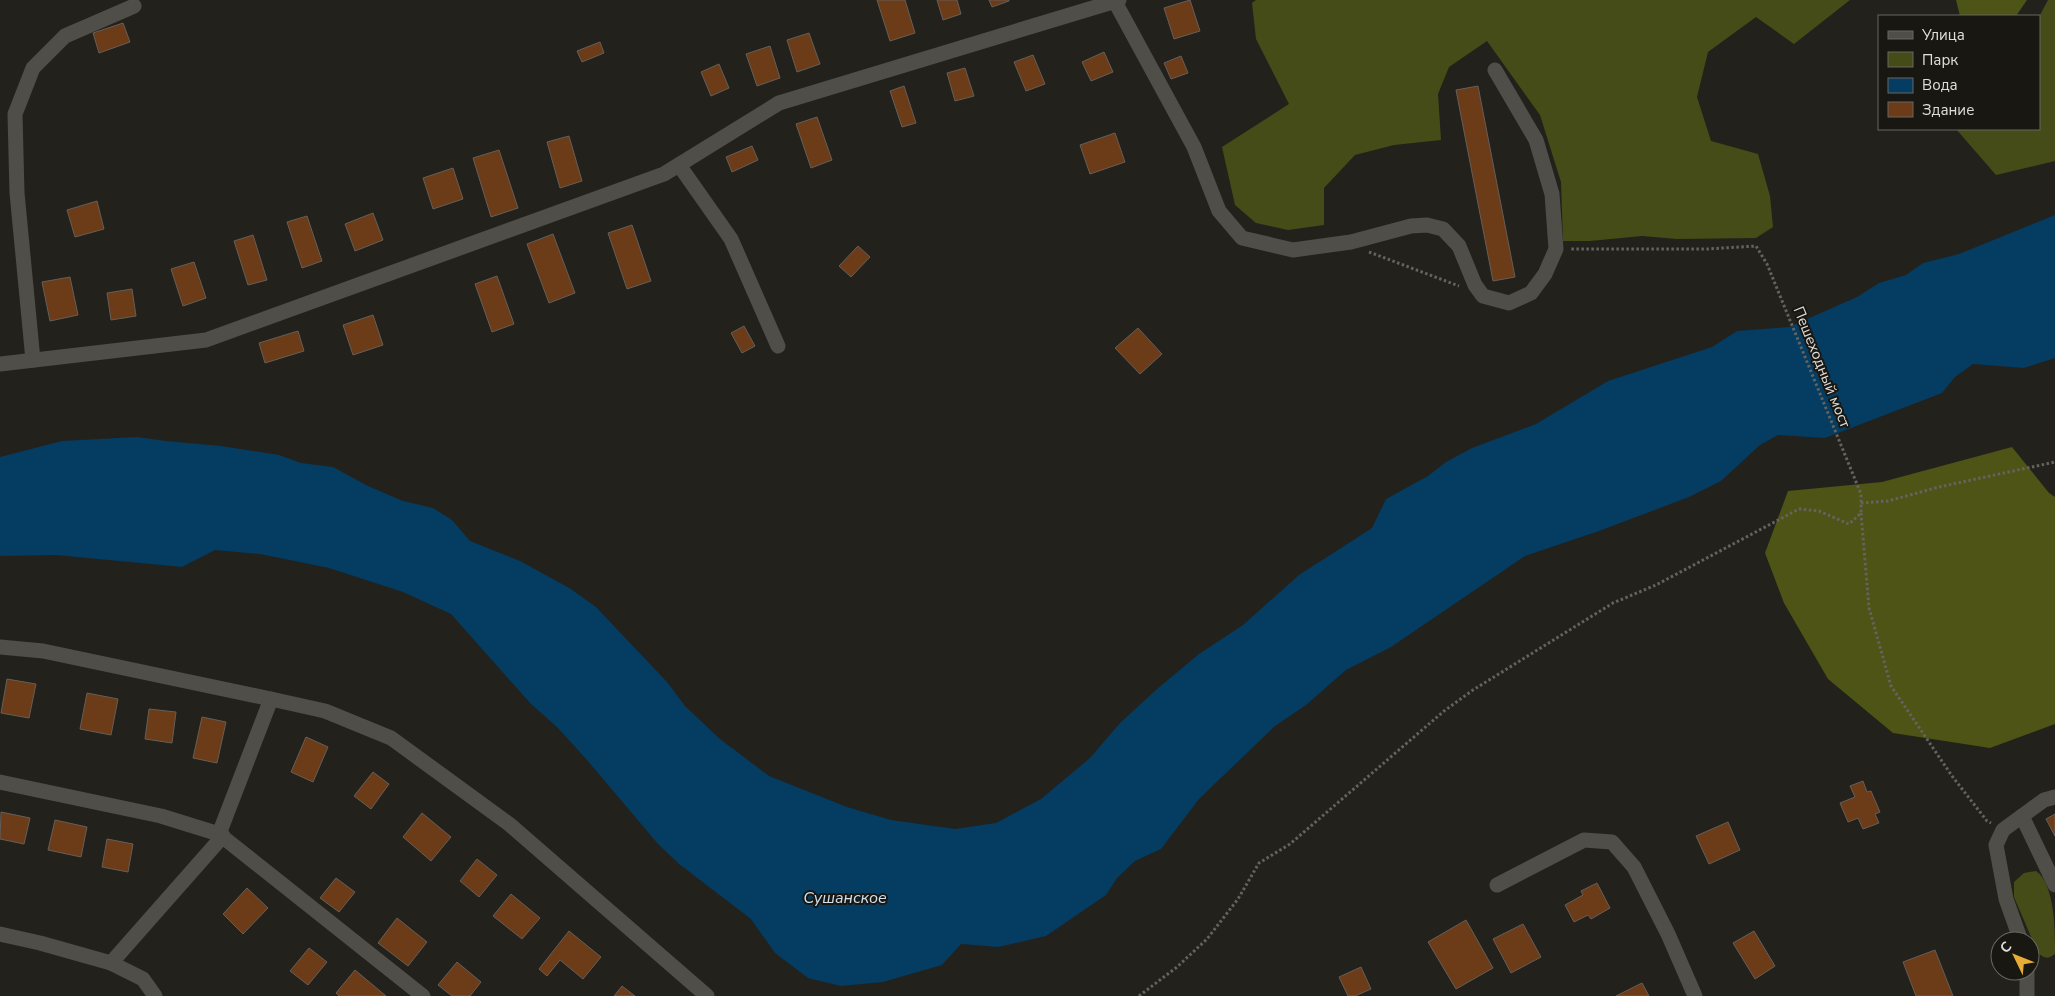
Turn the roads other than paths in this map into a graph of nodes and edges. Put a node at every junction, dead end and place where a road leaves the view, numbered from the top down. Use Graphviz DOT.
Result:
graph roads {
  1 [pos="1116,1"];
  2 [pos="134,6"];
  3 [pos="1495,70"];
  4 [pos="679,165"];
  5 [pos="778,346"];
  6 [pos="33,360"];
  7 [pos="0,364"];
  8 [pos="0,647"];
  9 [pos="271,699"];
  10 [pos="0,782"];
  11 [pos="2055,797"];
  12 [pos="2022,816"];
  13 [pos="221,835"];
  14 [pos="1497,885"];
  15 [pos="2055,885"];
  16 [pos="2017,931"];
  17 [pos="0,934"];
  18 [pos="111,964"];
  19 [pos="2027,981"];
  20 [pos="155,996"];
  21 [pos="423,996"];
  22 [pos="708,996"];
  23 [pos="1695,996"];
  24 [pos="2026,996"];
  1 -- 3 [label="street"];
  1 -- 4 [label="street"];
  2 -- 6 [label="street"];
  4 -- 5 [label="street"];
  4 -- 6 [label="street"];
  6 -- 7 [label="street"];
  8 -- 9 [label="street"];
  9 -- 13 [label="street"];
  9 -- 22 [label="street"];
  10 -- 13 [label="street"];
  11 -- 12 [label="street"];
  12 -- 15 [label="street"];
  12 -- 16 [label="street"];
  13 -- 18 [label="street"];
  13 -- 21 [label="street"];
  14 -- 23 [label="street"];
  17 -- 18 [label="street"];
  18 -- 20 [label="street"];
  19 -- 24 [label="street"];
}
